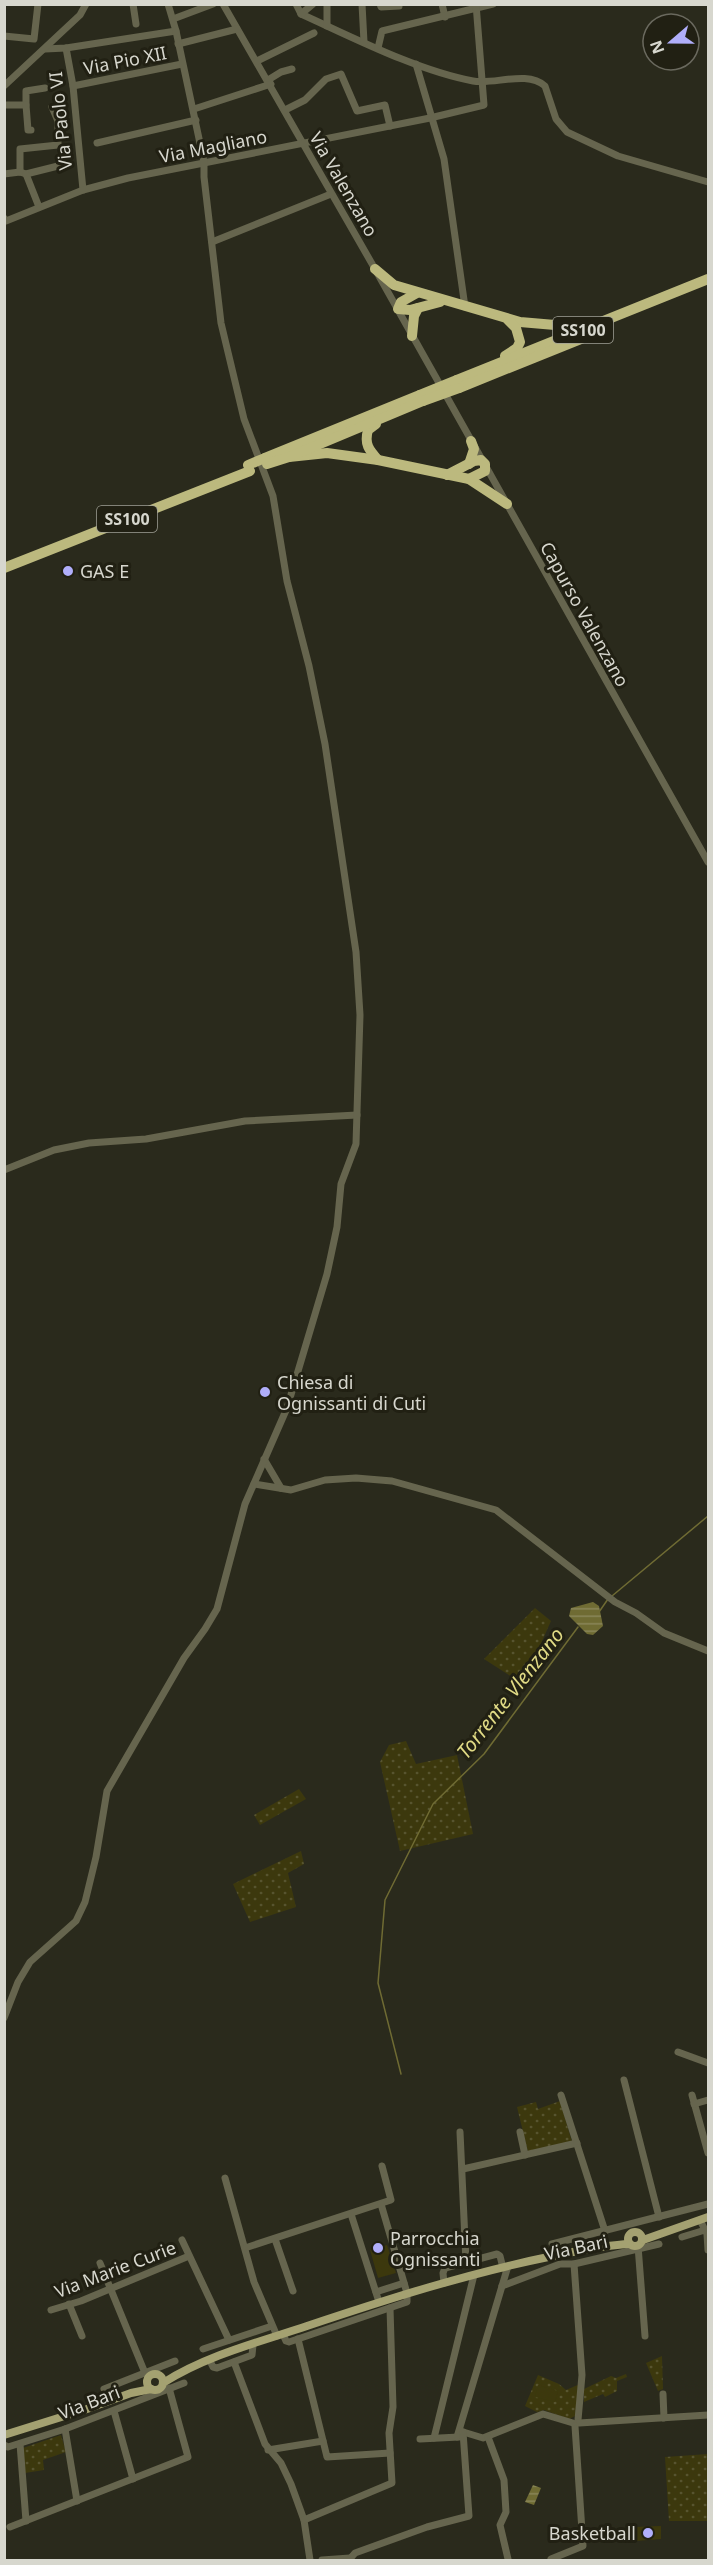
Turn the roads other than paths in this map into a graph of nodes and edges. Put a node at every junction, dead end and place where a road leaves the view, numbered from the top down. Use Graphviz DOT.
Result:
graph roads {
  1 [pos="38,4"];
  2 [pos="86,4"];
  3 [pos="134,4"];
  4 [pos="168,4"];
  5 [pos="213,4"];
  6 [pos="224,4"];
  7 [pos="296,4"];
  8 [pos="313,4"];
  9 [pos="327,4"];
  10 [pos="362,4"];
  11 [pos="380,4"];
  12 [pos="442,4"];
  13 [pos="493,4"];
  14 [pos="399,6"];
  15 [pos="476,7"];
  16 [pos="301,14"];
  17 [pos="445,16"];
  18 [pos="173,19"];
  19 [pos="136,24"];
  20 [pos="327,26"];
  21 [pos="237,29"];
  22 [pos="176,31"];
  23 [pos="314,33"];
  24 [pos="4,36"];
  25 [pos="364,42"];
  26 [pos="178,44"];
  27 [pos="66,48"];
  28 [pos="378,48"];
  29 [pos="45,49"];
  30 [pos="257,61"];
  31 [pos="182,64"];
  32 [pos="416,64"];
  33 [pos="292,69"];
  34 [pos="16,75"];
  35 [pos="4,77"];
  36 [pos="270,82"];
  37 [pos="483,82"];
  38 [pos="4,86"];
  39 [pos="73,86"];
  40 [pos="45,88"];
  41 [pos="4,105"];
  42 [pos="26,105"];
  43 [pos="52,106"];
  44 [pos="194,109"];
  45 [pos="285,110"];
  46 [pos="430,118"];
  47 [pos="196,120"];
  48 [pos="390,126"];
  49 [pos="31,130"];
  50 [pos="97,143"];
  51 [pos="303,143"];
  52 [pos="204,162"];
  53 [pos="58,166"];
  54 [pos="23,173"];
  55 [pos="4,174"];
  56 [pos="708,182"];
  57 [pos="83,190"];
  58 [pos="331,194"];
  59 [pos="39,207"];
  60 [pos="5,219"];
  61 [pos="212,242"];
  62 [pos="375,269"];
  63 [pos="708,279"];
  64 [pos="708,287"];
  65 [pos="417,292"];
  66 [pos="444,301"];
  67 [pos="465,307"];
  68 [pos="398,309"];
  69 [pos="418,309"];
  70 [pos="508,319"];
  71 [pos="607,320"];
  72 [pos="412,336"];
  73 [pos="473,374"];
  74 [pos="437,380"];
  75 [pos="458,384"];
  76 [pos="420,400"];
  77 [pos="471,441"];
  78 [pos="289,457"];
  79 [pos="378,460"];
  80 [pos="266,461"];
  81 [pos="469,464"];
  82 [pos="485,464"];
  83 [pos="249,468"];
  84 [pos="447,475"];
  85 [pos="470,479"];
  86 [pos="507,504"];
  87 [pos="4,561"];
  88 [pos="4,568"];
  89 [pos="708,862"];
  90 [pos="357,1115"];
  91 [pos="4,1170"];
  92 [pos="263,1459"];
  93 [pos="254,1484"];
  94 [pos="281,1488"];
  95 [pos="708,1652"];
  96 [pos="4,2018"];
  97 [pos="678,2052"];
  98 [pos="708,2063"];
  99 [pos="624,2080"];
  100 [pos="561,2095"];
  101 [pos="692,2095"];
  102 [pos="708,2100"];
  103 [pos="694,2104"];
  104 [pos="460,2132"];
  105 [pos="520,2132"];
  106 [pos="577,2143"];
  107 [pos="708,2153"];
  108 [pos="525,2155"];
  109 [pos="382,2166"];
  110 [pos="463,2169"];
  111 [pos="225,2178"];
  112 [pos="381,2204"];
  113 [pos="708,2204"];
  114 [pos="351,2214"];
  115 [pos="659,2217"];
  116 [pos="704,2219"];
  117 [pos="705,2230"];
  118 [pos="604,2231"];
  119 [pos="682,2237"];
  120 [pos="275,2238"];
  121 [pos="635,2238"];
  122 [pos="182,2240"];
  123 [pos="552,2244"];
  124 [pos="659,2244"];
  125 [pos="245,2248"];
  126 [pos="708,2250"];
  127 [pos="189,2256"];
  128 [pos="466,2262"];
  129 [pos="100,2263"];
  130 [pos="574,2264"];
  131 [pos="505,2267"];
  132 [pos="474,2275"];
  133 [pos="455,2280"];
  134 [pos="404,2283"];
  135 [pos="444,2283"];
  136 [pos="502,2286"];
  137 [pos="111,2289"];
  138 [pos="468,2290"];
  139 [pos="293,2291"];
  140 [pos="376,2292"];
  141 [pos="407,2293"];
  142 [pos="378,2302"];
  143 [pos="69,2304"];
  144 [pos="390,2308"];
  145 [pos="51,2310"];
  146 [pos="272,2326"];
  147 [pos="244,2335"];
  148 [pos="280,2335"];
  149 [pos="82,2336"];
  150 [pos="645,2336"];
  151 [pos="298,2339"];
  152 [pos="227,2341"];
  153 [pos="251,2346"];
  154 [pos="203,2349"];
  155 [pos="231,2358"];
  156 [pos="175,2361"];
  157 [pos="155,2382"];
  158 [pos="184,2383"];
  159 [pos="104,2389"];
  160 [pos="663,2394"];
  161 [pos="114,2411"];
  162 [pos="708,2415"];
  163 [pos="664,2418"];
  164 [pos="576,2423"];
  165 [pos="31,2427"];
  166 [pos="65,2429"];
  167 [pos="460,2434"];
  168 [pos="4,2435"];
  169 [pos="488,2437"];
  170 [pos="434,2438"];
  171 [pos="35,2439"];
  172 [pos="420,2439"];
  173 [pos="323,2441"];
  174 [pos="20,2444"];
  175 [pos="4,2445"];
  176 [pos="268,2450"];
  177 [pos="390,2453"];
  178 [pos="133,2479"];
  179 [pos="77,2501"];
  180 [pos="303,2520"];
  181 [pos="26,2521"];
  182 [pos="10,2527"];
  183 [pos="349,2559"];
  184 [pos="508,2559"];
  185 [pos="551,2559"];
  186 [pos="310,2560"];
  187 [pos="322,2560"];
  1 -- 24 [label="street"];
  2 -- 29 [label="street"];
  3 -- 19 [label="street"];
  4 -- 18 [label="street"];
  5 -- 18 [label="street"];
  6 -- 21 [label="street, Via Valenzano"];
  7 -- 16 [label="street"];
  8 -- 16 [label="street"];
  9 -- 20 [label="street"];
  10 -- 25 [label="street"];
  11 -- 14 [label="street"];
  12 -- 17 [label="street"];
  13 -- 15 [label="street"];
  15 -- 17 [label="street"];
  15 -- 37 [label="street"];
  16 -- 20 [label="street"];
  17 -- 28 [label="street"];
  18 -- 22 [label="street"];
  20 -- 25 [label="street"];
  21 -- 26 [label="street"];
  21 -- 30 [label="street, Via Valenzano"];
  22 -- 26 [label="street"];
  22 -- 27 [label="street"];
  23 -- 30 [label="street"];
  25 -- 28 [label="street"];
  26 -- 31 [label="street"];
  27 -- 29 [label="street"];
  27 -- 39 [label="street, Via Paolo VI"];
  28 -- 32 [label="street"];
  29 -- 34 [label="street"];
  30 -- 36 [label="street, Via Valenzano"];
  31 -- 39 [label="street, Via Pio XII"];
  31 -- 44 [label="street"];
  32 -- 37 [label="street"];
  32 -- 46 [label="street"];
  33 -- 36 [label="street"];
  34 -- 35 [label="street"];
  34 -- 38 [label="street"];
  36 -- 44 [label="street"];
  36 -- 45 [label="street, Via Valenzano"];
  37 -- 46 [label="street, Via Magliano"];
  37 -- 56 [label="street"];
  39 -- 57 [label="street, Via Paolo VI"];
  40 -- 42 [label="street"];
  41 -- 42 [label="street"];
  42 -- 49 [label="street"];
  43 -- 54 [label="street"];
  44 -- 47 [label="street"];
  45 -- 48 [label="street"];
  45 -- 51 [label="street, Via Valenzano"];
  46 -- 48 [label="street, Via Magliano"];
  46 -- 67 [label="street"];
  47 -- 50 [label="street"];
  47 -- 52 [label="street"];
  48 -- 51 [label="street, Via Magliano"];
  51 -- 52 [label="street, Via Magliano"];
  51 -- 58 [label="street, Via Valenzano"];
  52 -- 57 [label="street, Via Magliano"];
  52 -- 61 [label="street"];
  53 -- 54 [label="street"];
  54 -- 55 [label="street"];
  54 -- 59 [label="street"];
  57 -- 59 [label="street, Via Magliano"];
  58 -- 61 [label="street"];
  58 -- 62 [label="street, Via Valenzano"];
  59 -- 60 [label="street, Via Magliano"];
  61 -- 90 [label="street"];
  62 -- 65 [label="highway, SS100"];
  62 -- 68 [label="street, Via Valenzano"];
  63 -- 71 [label="highway, SS100"];
  64 -- 75 [label="highway, SS100"];
  65 -- 66 [label="highway, SS100"];
  65 -- 68 [label="highway"];
  66 -- 67 [label="highway, SS100"];
  66 -- 69 [label="highway"];
  67 -- 70 [label="highway, SS100"];
  68 -- 69 [label="highway"];
  68 -- 72 [label="street, Via Valenzano"];
  69 -- 72 [label="highway"];
  70 -- 71 [label="highway, SS100"];
  70 -- 73 [label="highway"];
  71 -- 73 [label="highway, SS100"];
  72 -- 74 [label="street, Via Valenzano"];
  73 -- 75 [label="highway, SS100"];
  74 -- 77 [label="street, Capurso Valenzano"];
  75 -- 76 [label="highway, SS100, bridge"];
  76 -- 78 [label="highway, SS100"];
  76 -- 79 [label="highway, SS100"];
  76 -- 80 [label="highway, SS100"];
  77 -- 81 [label="highway"];
  77 -- 82 [label="street, Capurso Valenzano"];
  78 -- 79 [label="highway, SS100"];
  78 -- 80 [label="highway, SS100"];
  79 -- 84 [label="highway, SS100"];
  80 -- 83 [label="highway, SS100"];
  81 -- 82 [label="highway"];
  81 -- 84 [label="highway"];
  82 -- 85 [label="highway"];
  82 -- 86 [label="street, Capurso Valenzano"];
  83 -- 87 [label="highway, SS100"];
  83 -- 88 [label="highway, SS100"];
  84 -- 85 [label="highway, SS100"];
  85 -- 86 [label="highway, SS100"];
  86 -- 89 [label="street, Capurso Valenzano"];
  90 -- 91 [label="street"];
  90 -- 92 [label="street"];
  92 -- 93 [label="street"];
  92 -- 94 [label="street"];
  93 -- 94 [label="street"];
  93 -- 96 [label="street"];
  94 -- 95 [label="street"];
  97 -- 98 [label="street"];
  99 -- 115 [label="street"];
  100 -- 106 [label="street"];
  101 -- 103 [label="street"];
  102 -- 103 [label="street"];
  103 -- 107 [label="street"];
  104 -- 110 [label="street"];
  105 -- 108 [label="street"];
  106 -- 108 [label="street"];
  106 -- 118 [label="street"];
  108 -- 110 [label="street"];
  109 -- 112 [label="street"];
  110 -- 128 [label="street"];
  111 -- 125 [label="street"];
  112 -- 114 [label="street"];
  112 -- 134 [label="street"];
  113 -- 115 [label="street, Via Bari"];
  114 -- 120 [label="street"];
  114 -- 140 [label="street"];
  115 -- 121 [label="street, Via Bari"];
  116 -- 117 [label="street"];
  116 -- 121 [label="main road, Via Bari"];
  117 -- 119 [label="street"];
  117 -- 126 [label="street"];
  118 -- 121 [label="street, Via Bari"];
  118 -- 123 [label="street, Via Bari"];
  120 -- 125 [label="street"];
  120 -- 139 [label="street"];
  121 -- 124 [label="street, Via Bari"];
  121 -- 130 [label="street, Via Bari"];
  121 -- 131 [label="main road, Via Bari"];
  121 -- 150 [label="street"];
  122 -- 127 [label="street"];
  125 -- 146 [label="street"];
  127 -- 137 [label="street, Via Marie Curie"];
  127 -- 152 [label="street"];
  128 -- 131 [label="street"];
  128 -- 135 [label="street"];
  129 -- 137 [label="street"];
  130 -- 136 [label="street, Via Bari"];
  130 -- 164 [label="street"];
  131 -- 132 [label="main road, Via Bari"];
  131 -- 136 [label="street"];
  132 -- 133 [label="main road, Via Bari"];
  132 -- 138 [label="street"];
  133 -- 135 [label="main road, Via Bari"];
  133 -- 138 [label="street"];
  134 -- 140 [label="street"];
  134 -- 141 [label="street"];
  135 -- 141 [label="main road, Via Bari"];
  136 -- 167 [label="street"];
  137 -- 143 [label="street, Via Marie Curie"];
  137 -- 157 [label="street"];
  138 -- 170 [label="street"];
  140 -- 142 [label="street"];
  141 -- 142 [label="main road, Via Bari"];
  141 -- 144 [label="street, Via Bari"];
  142 -- 148 [label="main road, Via Bari"];
  143 -- 145 [label="street, Via Marie Curie"];
  143 -- 149 [label="street"];
  144 -- 151 [label="street, Via Bari"];
  144 -- 177 [label="street"];
  146 -- 147 [label="street"];
  146 -- 148 [label="street"];
  147 -- 152 [label="street"];
  147 -- 153 [label="street"];
  148 -- 151 [label="street"];
  148 -- 153 [label="main road, Via Bari"];
  151 -- 173 [label="street"];
  152 -- 154 [label="street"];
  152 -- 155 [label="street"];
  153 -- 155 [label="main road, Via Bari"];
  155 -- 157 [label="main road, Via Bari"];
  155 -- 176 [label="street"];
  156 -- 157 [label="street, Via Bari"];
  157 -- 158 [label="street, Via Bari"];
  157 -- 159 [label="street, Via Bari"];
  157 -- 161 [label="street, Via Bari"];
  157 -- 165 [label="main road, Via Bari"];
  157 -- 178 [label="street"];
  160 -- 163 [label="street"];
  161 -- 166 [label="street, Via Bari"];
  161 -- 178 [label="street"];
  162 -- 163 [label="street"];
  163 -- 164 [label="street"];
  164 -- 169 [label="street"];
  164 -- 185 [label="street"];
  165 -- 168 [label="main road, Via Bari"];
  165 -- 171 [label="street"];
  166 -- 171 [label="street, Via Bari"];
  166 -- 179 [label="street"];
  167 -- 169 [label="street"];
  167 -- 170 [label="street"];
  167 -- 183 [label="street"];
  169 -- 184 [label="street"];
  170 -- 172 [label="street"];
  171 -- 174 [label="street, Via Bari"];
  173 -- 176 [label="street"];
  173 -- 177 [label="street"];
  174 -- 175 [label="street, Via Bari"];
  174 -- 181 [label="street"];
  176 -- 180 [label="street"];
  177 -- 180 [label="street"];
  178 -- 179 [label="street"];
  179 -- 181 [label="street"];
  180 -- 186 [label="street"];
  181 -- 182 [label="street"];
  183 -- 187 [label="street"];
}
